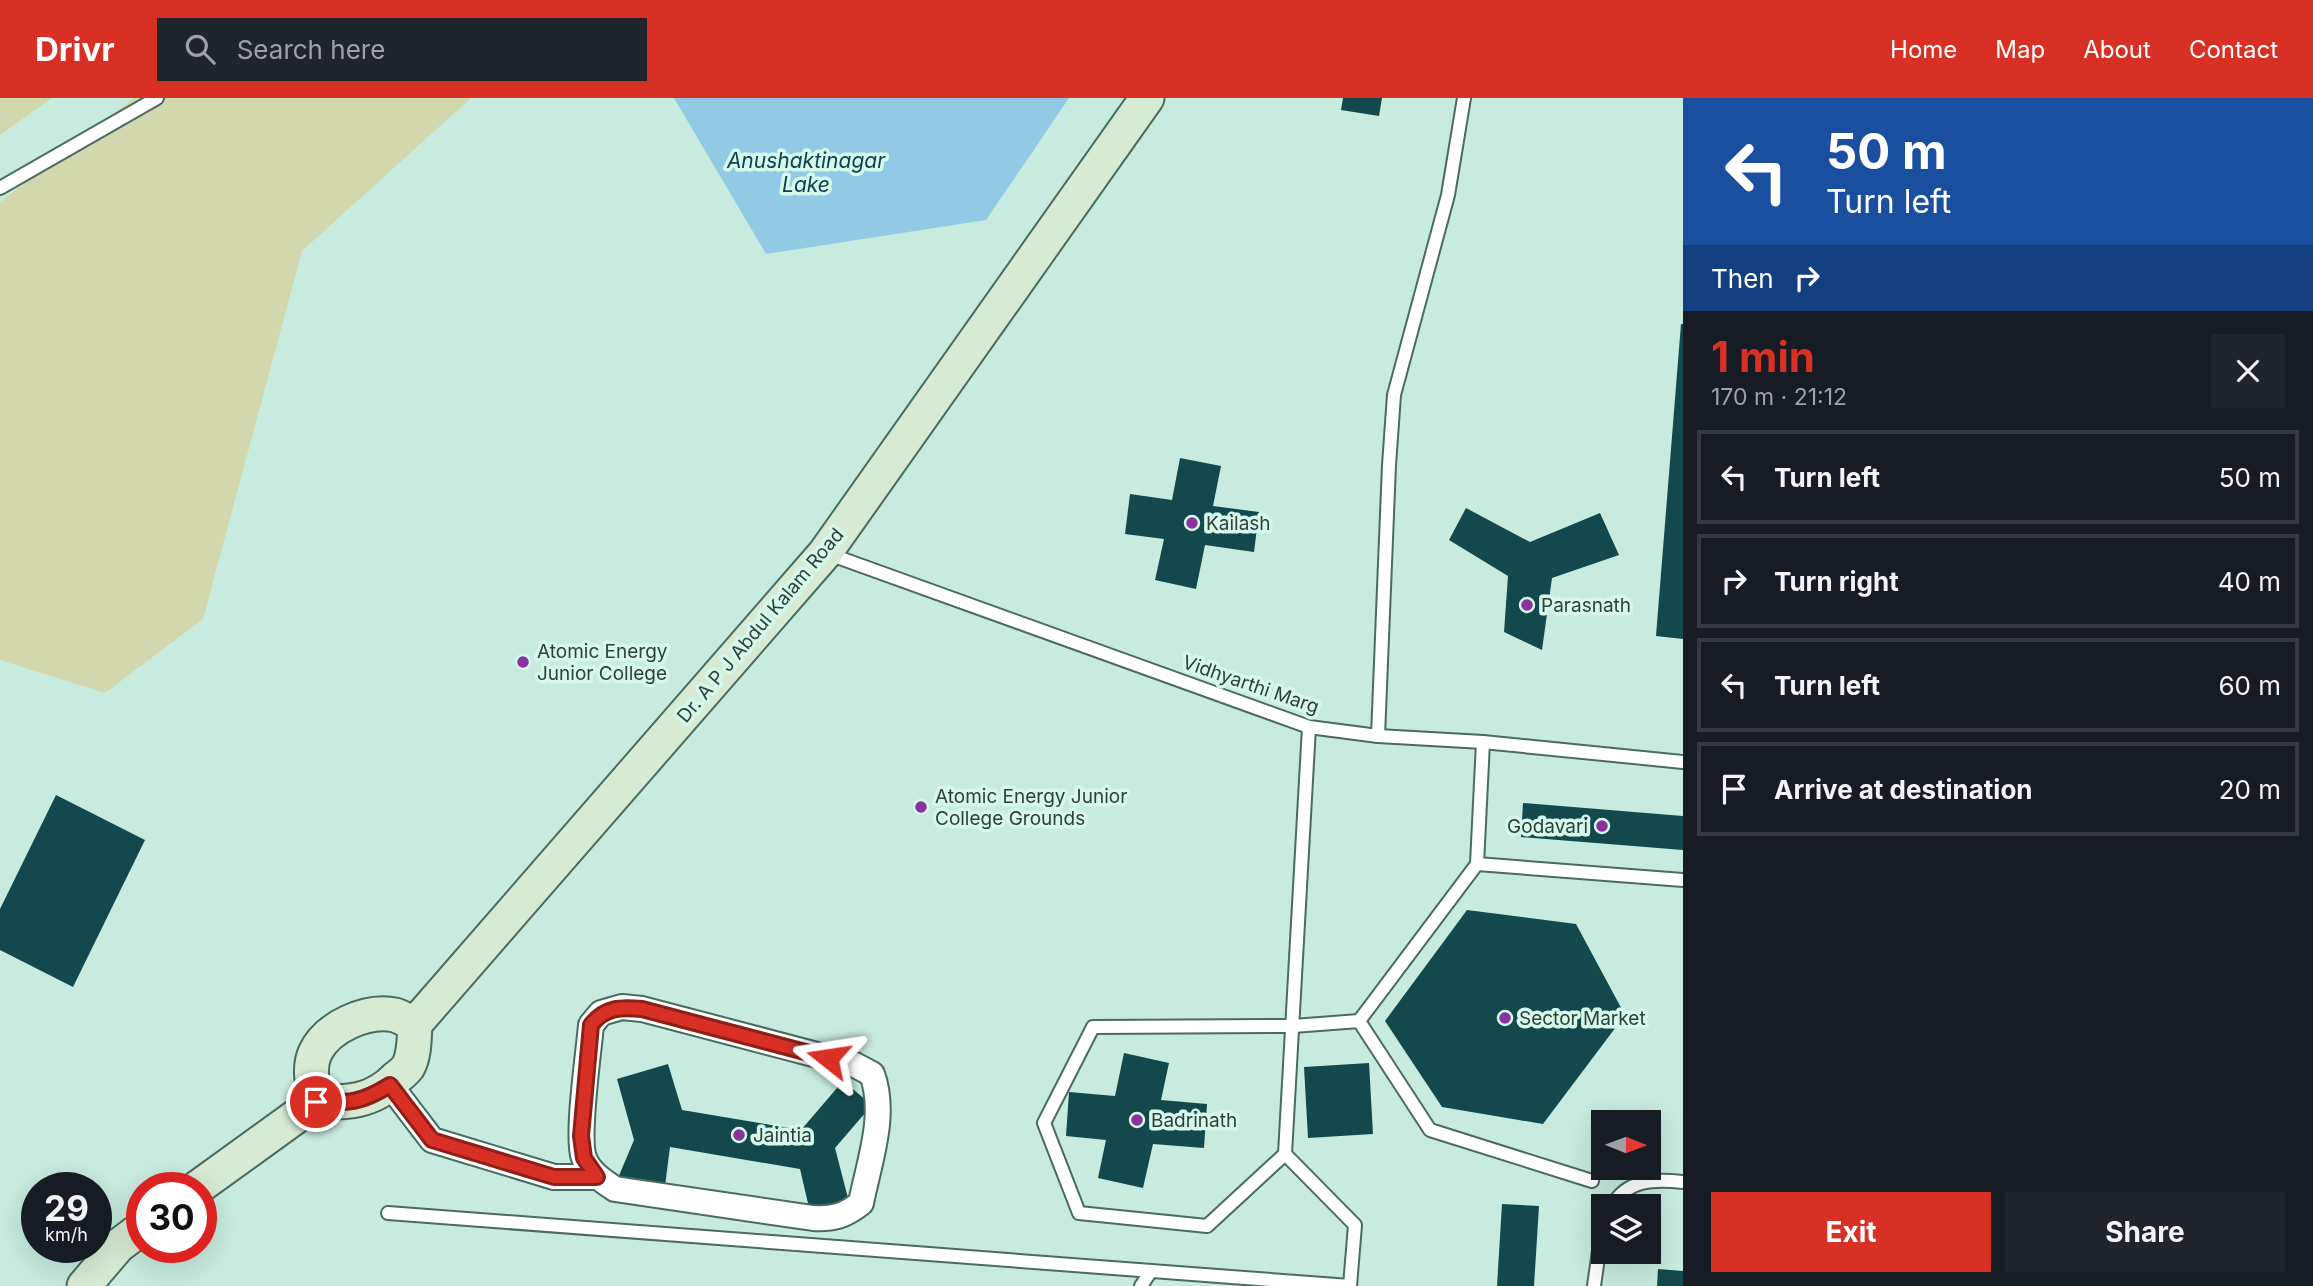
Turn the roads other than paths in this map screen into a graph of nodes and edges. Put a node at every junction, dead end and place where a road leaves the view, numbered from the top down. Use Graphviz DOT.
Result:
graph roads {
  1 [pos="157,98"];
  2 [pos="1147,98"];
  3 [pos="1464,98"];
  4 [pos="0,188"];
  5 [pos="825,553"];
  6 [pos="1309,727"];
  7 [pos="1378,736"];
  8 [pos="1483,742"];
  9 [pos="1683,762"];
  10 [pos="1477,864"];
  11 [pos="1683,880"];
  12 [pos="1359,1021"];
  13 [pos="415,1024"];
  14 [pos="1293,1026"];
  15 [pos="390,1085"];
  16 [pos="316,1102"];
  17 [pos="1285,1154"];
  18 [pos="217,1174"];
  19 [pos="597,1177"];
  20 [pos="1592,1181"];
  21 [pos="1683,1182"];
  22 [pos="1619,1194"];
  23 [pos="388,1213"];
  24 [pos="126,1240"];
  25 [pos="1597,1264"];
  26 [pos="1151,1271"];
  27 [pos="84,1286"];
  28 [pos="1141,1286"];
  29 [pos="1594,1286"];
  1 -- 4 [label="lane"];
  2 -- 5 [label="street, Dr. A P J Abdul Kalam Road"];
  3 -- 7 [label="lane"];
  5 -- 6 [label="lane, Vidhyarthi Marg"];
  5 -- 13 [label="street, Dr. A P J Abdul Kalam Road"];
  6 -- 7 [label="lane, Vidhyarthi Marg"];
  6 -- 14 [label="lane"];
  7 -- 8 [label="lane, Vidhyarthi Marg"];
  8 -- 9 [label="lane, Vidhyarthi Marg"];
  8 -- 10 [label="lane"];
  10 -- 11 [label="lane"];
  10 -- 12 [label="lane"];
  12 -- 14 [label="lane"];
  12 -- 20 [label="lane"];
  13 -- 15 [label="street"];
  13 -- 16 [label="street"];
  14 -- 17 [label="lane"];
  14 -- 17 [label="lane"];
  15 -- 16 [label="street"];
  15 -- 19 [label="street"];
  16 -- 18 [label="street"];
  17 -- 26 [label="lane"];
  19 -- 19 [label="street"];
  21 -- 22 [label="lane"];
  23 -- 26 [label="lane"];
  24 -- 27 [label="street"];
  25 -- 29 [label="lane"];
  26 -- 28 [label="lane"];
}
